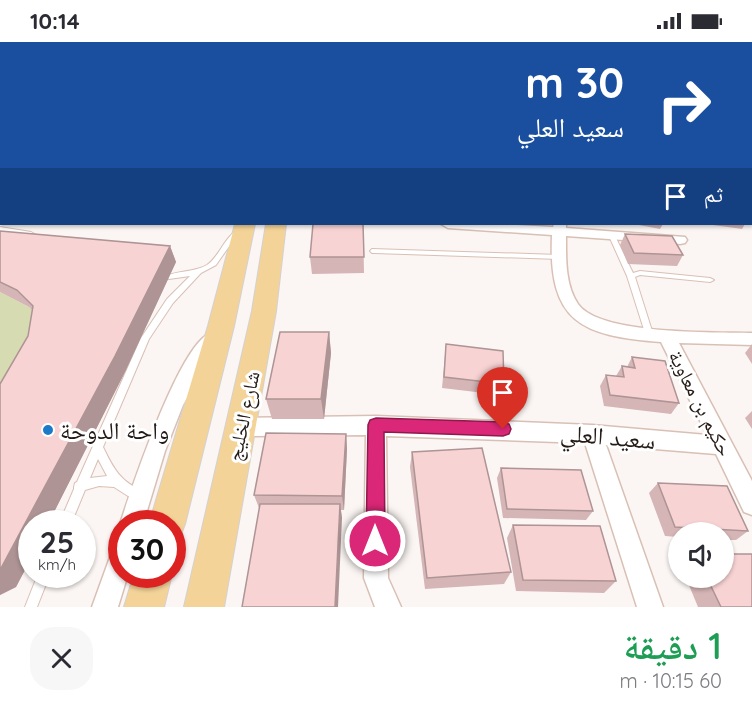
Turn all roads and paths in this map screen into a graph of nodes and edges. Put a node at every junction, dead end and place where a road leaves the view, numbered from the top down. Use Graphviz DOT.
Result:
graph roads {
  1 [pos="245,225"];
  2 [pos="276,225"];
  3 [pos="485,225"];
  4 [pos="560,227"];
  5 [pos="0,230"];
  6 [pos="612,236"];
  7 [pos="680,240"];
  8 [pos="33,243"];
  9 [pos="374,251"];
  10 [pos="559,257"];
  11 [pos="199,271"];
  12 [pos="631,276"];
  13 [pos="169,277"];
  14 [pos="710,279"];
  15 [pos="221,326"];
  16 [pos="666,335"];
  17 [pos="752,339"];
  18 [pos="376,425"];
  19 [pos="240,427"];
  20 [pos="592,434"];
  21 [pos="98,446"];
  22 [pos="723,447"];
  23 [pos="120,484"];
  24 [pos="79,487"];
  25 [pos="140,495"];
  26 [pos="752,504"];
  27 [pos="70,510"];
  28 [pos="135,510"];
  29 [pos="171,510"];
  30 [pos="38,588"];
  31 [pos="111,588"];
  32 [pos="149,588"];
  33 [pos="31,607"];
  34 [pos="105,607"];
  35 [pos="144,607"];
  36 [pos="204,607"];
  37 [pos="388,607"];
  38 [pos="650,607"];
  1 -- 11 [label="lane"];
  1 -- 15 [label="main road"];
  2 -- 19 [label="main road, شارع الخليج"];
  3 -- 4 [label="street"];
  4 -- 6 [label="street"];
  4 -- 10 [label="street"];
  5 -- 8 [label="lane"];
  6 -- 7 [label="street"];
  6 -- 12 [label="lane"];
  9 -- 10 [label="lane"];
  10 -- 16 [label="street"];
  11 -- 13 [label="lane"];
  11 -- 21 [label="lane"];
  12 -- 14 [label="lane"];
  12 -- 16 [label="lane"];
  15 -- 25 [label="street"];
  15 -- 29 [label="main road"];
  16 -- 17 [label="street, حكيم بن معاوية"];
  16 -- 22 [label="street, حكيم بن معاوية"];
  18 -- 19 [label="street, سعيد العلي"];
  18 -- 20 [label="street, سعيد العلي"];
  18 -- 37 [label="street"];
  19 -- 36 [label="main road, شارع الخليج"];
  20 -- 22 [label="street, سعيد العلي"];
  20 -- 38 [label="street"];
  21 -- 23 [label="lane"];
  21 -- 24 [label="lane"];
  22 -- 26 [label="street, حكيم بن معاوية"];
  23 -- 24 [label="lane"];
  23 -- 25 [label="lane"];
  24 -- 27 [label="lane"];
  25 -- 28 [label="street"];
  30 -- 33 [label="lane"];
  31 -- 34 [label="street"];
  32 -- 35 [label="main road"];
}
